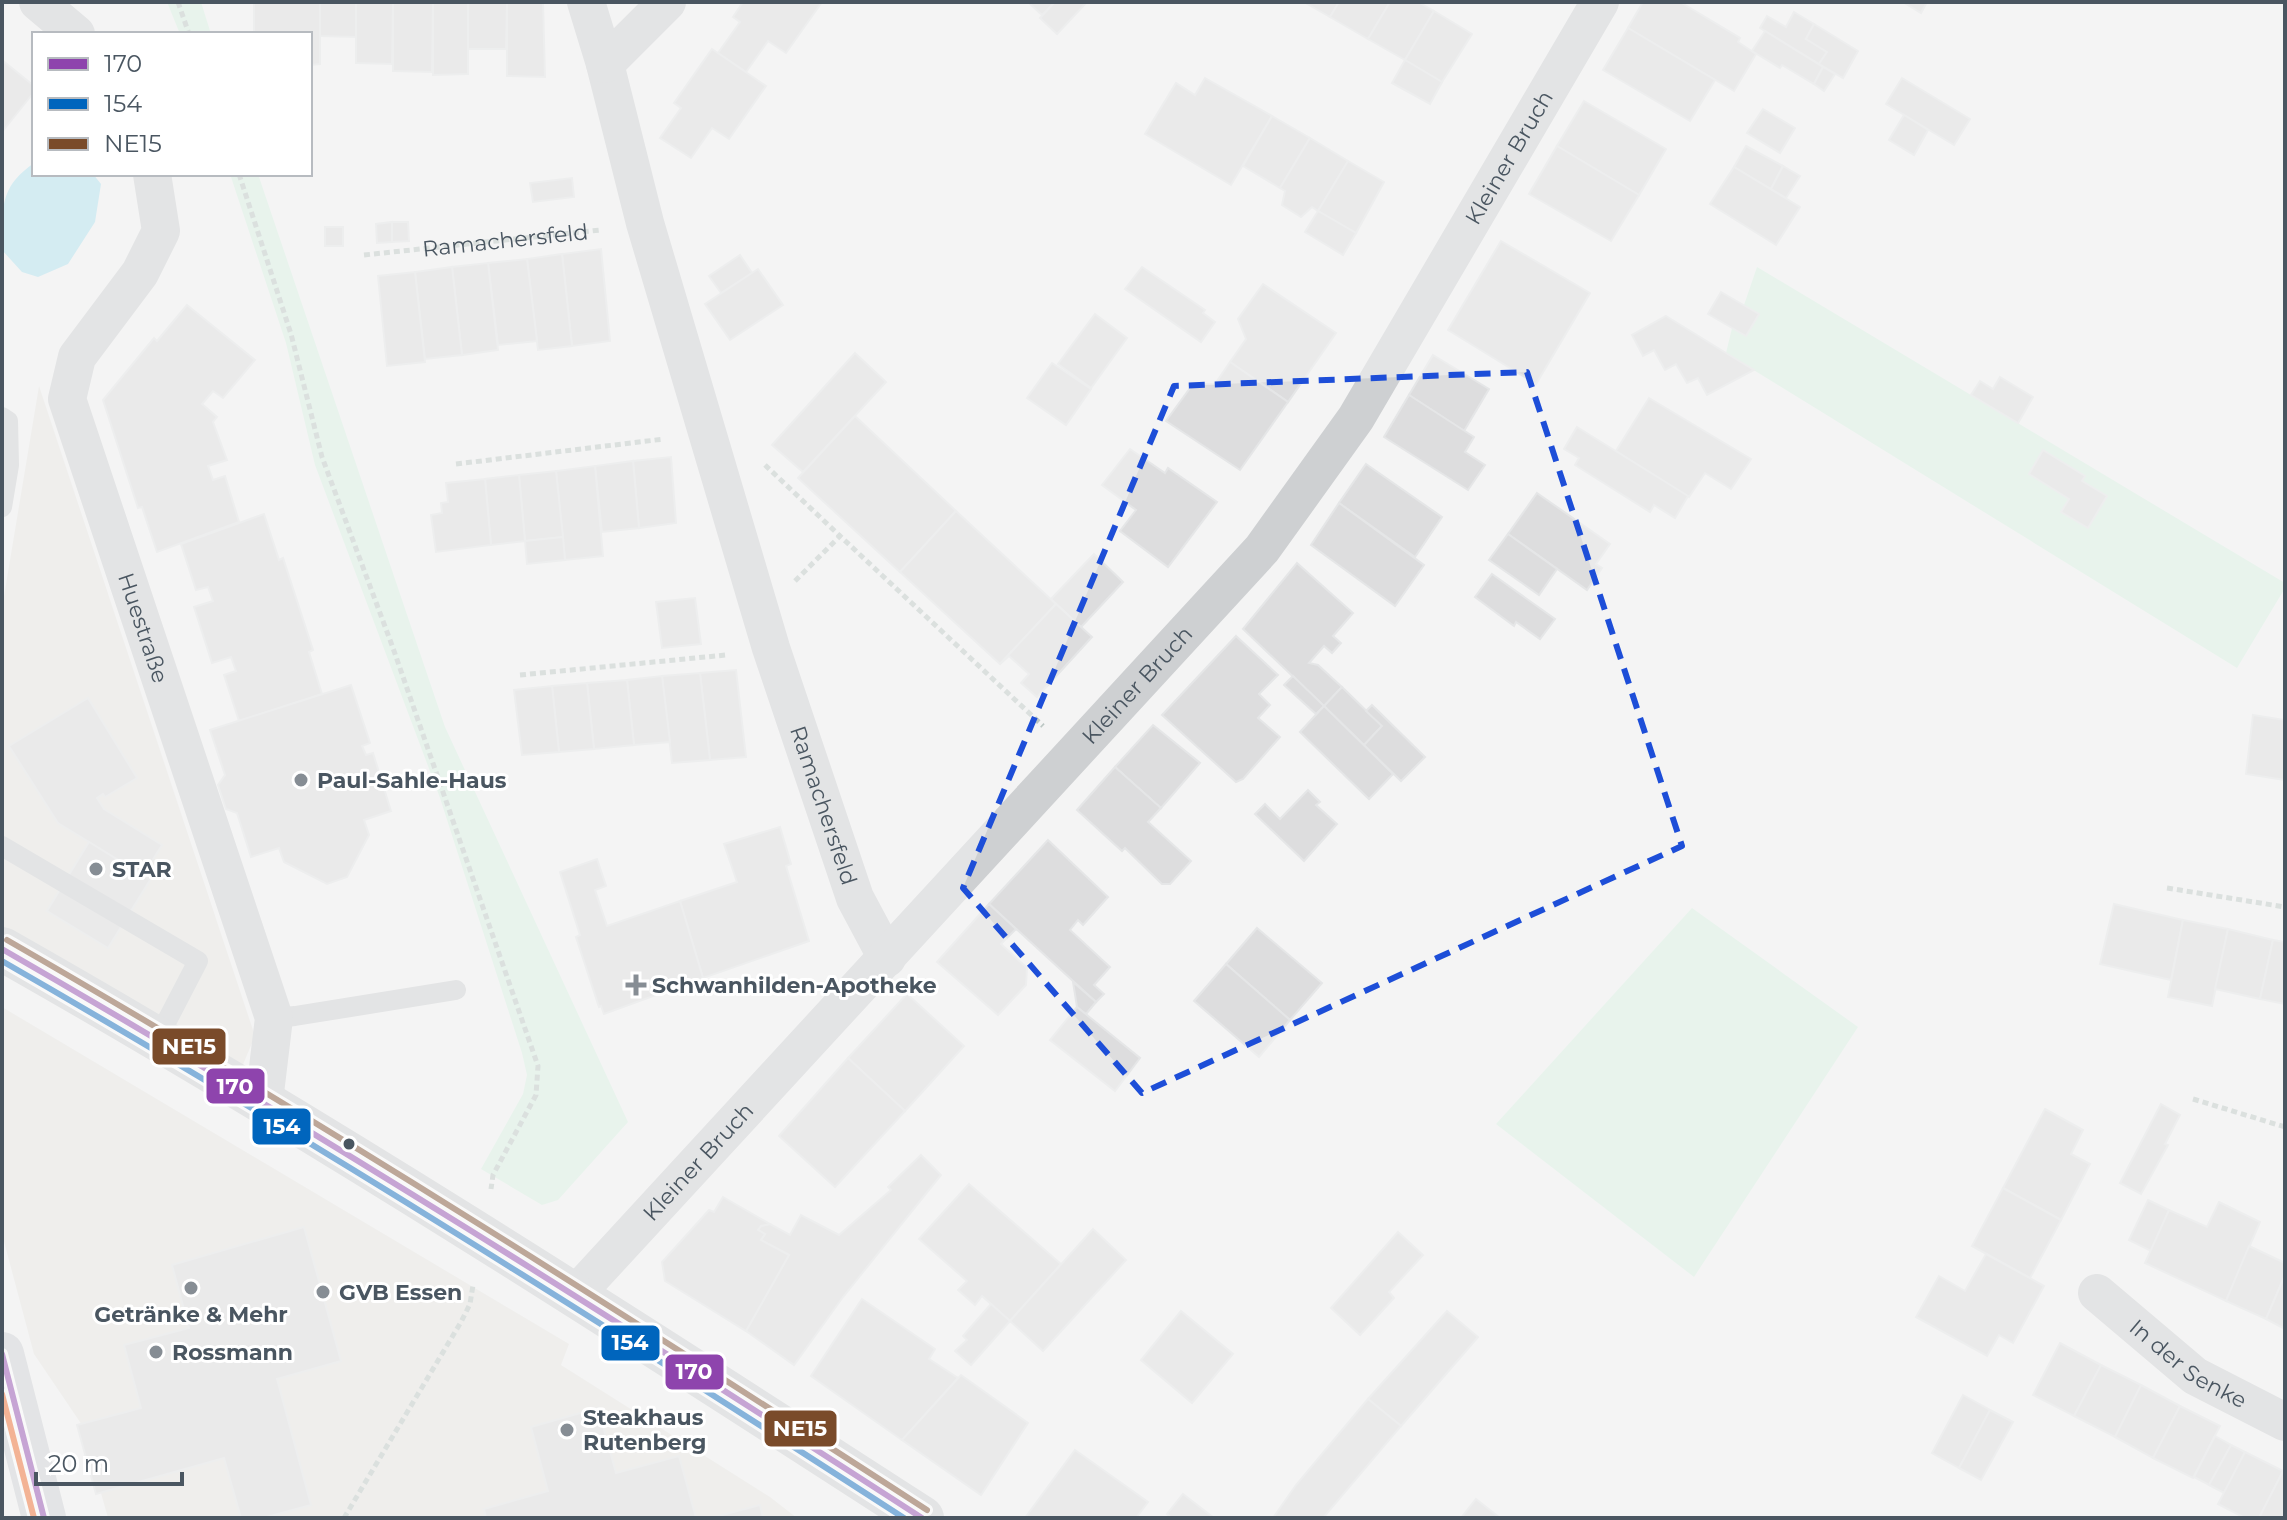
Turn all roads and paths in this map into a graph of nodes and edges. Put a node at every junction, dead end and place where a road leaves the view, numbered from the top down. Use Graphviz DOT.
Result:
graph roads {
  1 [pos="38,2"];
  2 [pos="178,2"];
  3 [pos="586,2"];
  4 [pos="667,2"];
  5 [pos="1600,2"];
  6 [pos="74,32"];
  7 [pos="188,32"];
  8 [pos="605,64"];
  9 [pos="152,176"];
  10 [pos="240,176"];
  11 [pos="645,223"];
  12 [pos="364,255"];
  13 [pos="2,417"];
  14 [pos="707,435"];
  15 [pos="456,464"];
  16 [pos="2,507"];
  17 [pos="840,536"];
  18 [pos="766,632"];
  19 [pos="520,675"];
  20 [pos="1074,755"];
  21 [pos="2,846"];
  22 [pos="2167,888"];
  23 [pos="2285,907"];
  24 [pos="2,949"];
  25 [pos="887,958"];
  26 [pos="456,990"];
  27 [pos="274,1018"];
  28 [pos="158,1038"];
  29 [pos="2193,1099"];
  30 [pos="264,1101"];
  31 [pos="2285,1127"];
  32 [pos="481,1236"];
  33 [pos="2097,1293"];
  34 [pos="576,1294"];
  35 [pos="2,1354"];
  36 [pos="2285,1422"];
  37 [pos="44,1518"];
  38 [pos="344,1518"];
  39 [pos="922,1518"];
  1 -- 6 [label="street"];
  2 -- 7 [label="path"];
  3 -- 8 [label="street, Ramachersfeld"];
  4 -- 8 [label="street"];
  5 -- 20 [label="street, Kleiner Bruch"];
  8 -- 11 [label="street, Ramachersfeld"];
  9 -- 27 [label="street, Huestraße"];
  10 -- 32 [label="path"];
  11 -- 12 [label="path, Ramachersfeld"];
  11 -- 14 [label="street, Ramachersfeld"];
  13 -- 16 [label="lane"];
  14 -- 15 [label="path"];
  14 -- 17 [label="path"];
  14 -- 18 [label="street, Ramachersfeld"];
  17 -- 18 [label="path"];
  17 -- 20 [label="path"];
  18 -- 19 [label="path"];
  18 -- 25 [label="street, Ramachersfeld"];
  20 -- 25 [label="street, Kleiner Bruch"];
  21 -- 28 [label="lane"];
  22 -- 23 [label="path"];
  24 -- 28 [label="street"];
  25 -- 34 [label="street, Kleiner Bruch"];
  26 -- 27 [label="lane"];
  27 -- 30 [label="street, Huestraße"];
  28 -- 30 [label="street"];
  29 -- 31 [label="path"];
  30 -- 32 [label="street"];
  32 -- 34 [label="street"];
  32 -- 38 [label="path"];
  33 -- 36 [label="street, In der Senke"];
  34 -- 39 [label="street"];
  35 -- 37 [label="main road"];
}
